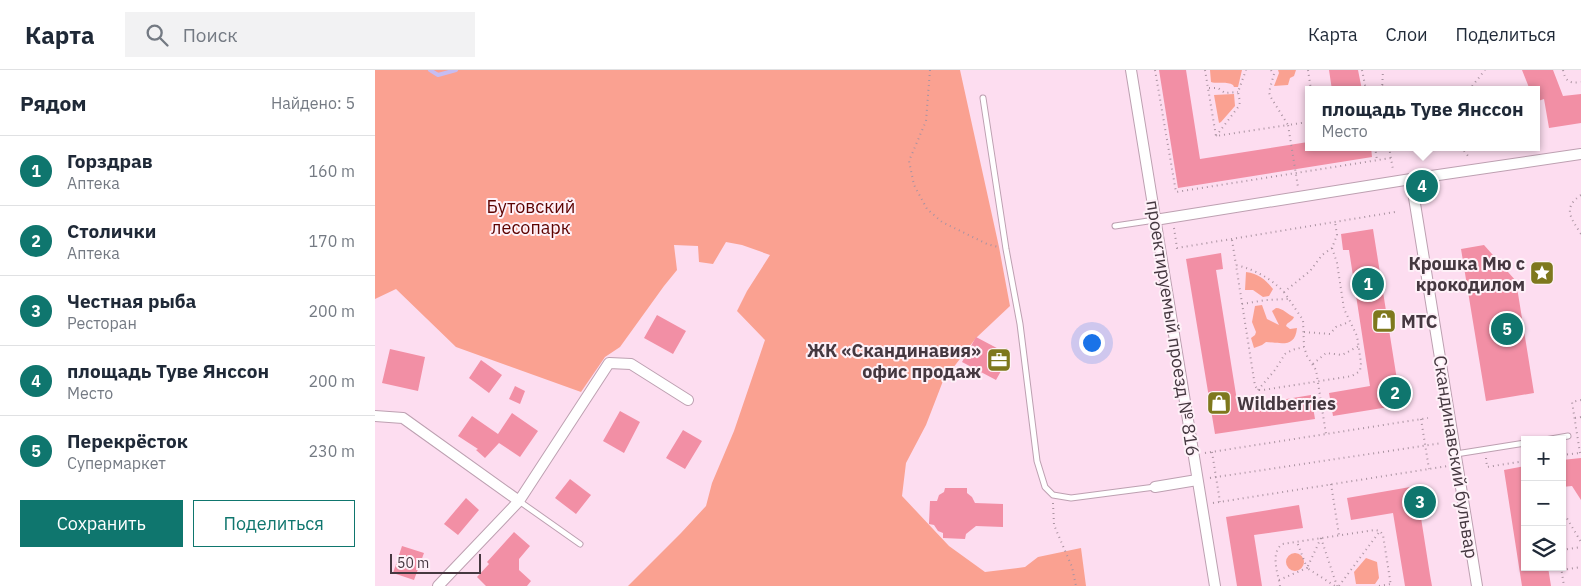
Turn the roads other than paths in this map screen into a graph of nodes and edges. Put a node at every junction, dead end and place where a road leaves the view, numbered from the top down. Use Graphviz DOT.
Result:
graph roads {
  1 [pos="1131,70"];
  2 [pos="983,98"];
  3 [pos="1581,154"];
  4 [pos="1411,179"];
  5 [pos="1155,220"];
  6 [pos="1115,226"];
  7 [pos="688,400"];
  8 [pos="375,416"];
  9 [pos="1521,444"];
  10 [pos="1456,459"];
  11 [pos="1197,480"];
  12 [pos="1155,487"];
  13 [pos="519,501"];
  14 [pos="580,544"];
  15 [pos="438,586"];
  16 [pos="1215,586"];
  17 [pos="1477,586"];
  1 -- 5 [label="street, проектируемый проезд № 816"];
  2 -- 12 [label="lane"];
  3 -- 4 [label="street"];
  4 -- 5 [label="street"];
  4 -- 10 [label="street, Скандинавский бульвар"];
  5 -- 6 [label="lane"];
  5 -- 11 [label="street, проектируемый проезд № 816"];
  7 -- 13 [label="street"];
  8 -- 13 [label="street"];
  9 -- 10 [label="lane"];
  10 -- 17 [label="street, Скандинавский бульвар"];
  11 -- 12 [label="street"];
  11 -- 16 [label="street, проектируемый проезд № 816"];
  13 -- 14 [label="lane"];
  13 -- 15 [label="street"];
}
